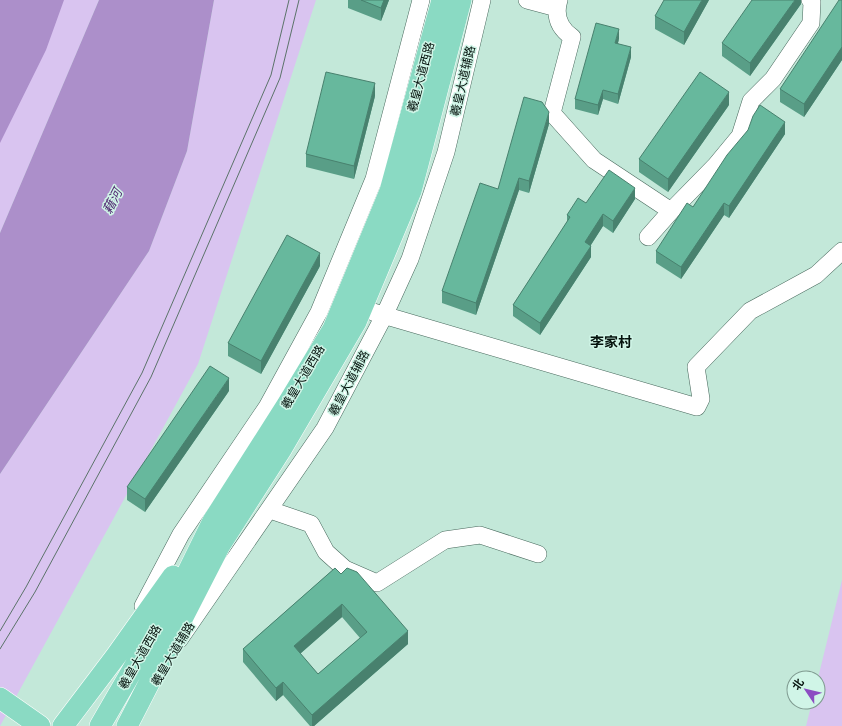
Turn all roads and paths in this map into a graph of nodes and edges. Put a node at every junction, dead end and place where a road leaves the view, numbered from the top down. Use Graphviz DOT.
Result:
graph roads {
  1 [pos="421,0"];
  2 [pos="442,0"];
  3 [pos="461,0"];
  4 [pos="482,0"];
  5 [pos="527,0"];
  6 [pos="810,0"];
  7 [pos="558,4"];
  8 [pos="671,211"];
  9 [pos="648,237"];
  10 [pos="842,251"];
  11 [pos="361,309"];
  12 [pos="384,316"];
  13 [pos="270,510"];
  14 [pos="213,521"];
  15 [pos="538,554"];
  16 [pos="116,656"];
  17 [pos="0,698"];
  18 [pos="40,726"];
  19 [pos="62,726"];
  20 [pos="100,726"];
  21 [pos="127,726"];
  22 [pos="130,726"];
  1 -- 16 [label="street"];
  2 -- 14 [label="main road, 羲皇大道西路"];
  3 -- 11 [label="main road, 羲皇大道西路"];
  4 -- 12 [label="street, 羲皇大道辅路"];
  5 -- 7 [label="street"];
  6 -- 8 [label="street"];
  7 -- 8 [label="street"];
  8 -- 9 [label="street"];
  10 -- 12 [label="street"];
  11 -- 12 [label="street"];
  11 -- 21 [label="main road, 羲皇大道西路"];
  12 -- 13 [label="street, 羲皇大道辅路"];
  13 -- 15 [label="street"];
  13 -- 22 [label="street, 羲皇大道辅路"];
  14 -- 16 [label="main road"];
  14 -- 20 [label="main road, 羲皇大道西路"];
  16 -- 19 [label="main road"];
  17 -- 18 [label="main road"];
}
